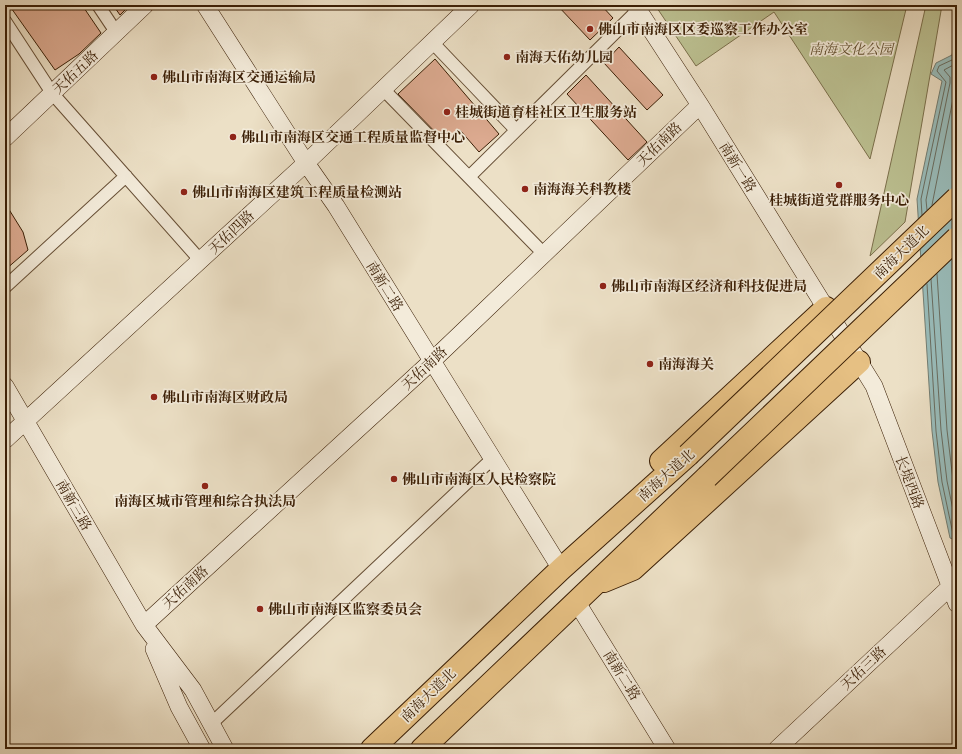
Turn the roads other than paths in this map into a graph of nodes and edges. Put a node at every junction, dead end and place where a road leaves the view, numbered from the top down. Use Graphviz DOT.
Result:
graph roads {
  1 [pos="98,5"];
  2 [pos="145,5"];
  3 [pos="205,5"];
  4 [pos="471,5"];
  5 [pos="636,8"];
  6 [pos="5,21"];
  7 [pos="116,32"];
  8 [pos="432,42"];
  9 [pos="384,89"];
  10 [pos="52,93"];
  11 [pos="700,105"];
  12 [pos="516,130"];
  13 [pos="6,135"];
  14 [pos="306,163"];
  15 [pos="126,176"];
  16 [pos="469,177"];
  17 [pos="957,198"];
  18 [pos="957,238"];
  19 [pos="544,254"];
  20 [pos="200,260"];
  21 [pos="5,288"];
  22 [pos="826,308"];
  23 [pos="840,331"];
  24 [pos="432,362"];
  25 [pos="859,362"];
  26 [pos="5,386"];
  27 [pos="25,421"];
  28 [pos="5,440"];
  29 [pos="492,458"];
  30 [pos="590,543"];
  31 [pos="560,569"];
  32 [pos="592,586"];
  33 [pos="950,587"];
  34 [pos="576,600"];
  35 [pos="957,604"];
  36 [pos="144,625"];
  37 [pos="211,724"];
  38 [pos="202,749"];
  39 [pos="225,749"];
  40 [pos="372,749"];
  41 [pos="422,749"];
  42 [pos="667,749"];
  43 [pos="777,749"];
  1 -- 7 [label="street"];
  2 -- 7 [label="street, 天佑五路"];
  3 -- 14 [label="street, 南新二路"];
  4 -- 8 [label="street, 天佑四路"];
  5 -- 11 [label="street, 南新一路"];
  5 -- 12 [label="street"];
  6 -- 10 [label="street"];
  7 -- 10 [label="street, 天佑五路"];
  8 -- 9 [label="street, 天佑四路"];
  8 -- 12 [label="street"];
  9 -- 14 [label="street, 天佑四路"];
  9 -- 16 [label="street"];
  10 -- 13 [label="street, 天佑五路"];
  10 -- 15 [label="street"];
  11 -- 19 [label="street, 天佑南路"];
  11 -- 22 [label="street, 南新一路"];
  12 -- 16 [label="street"];
  14 -- 20 [label="street, 天佑四路"];
  14 -- 24 [label="street, 南新二路"];
  15 -- 20 [label="street"];
  15 -- 21 [label="street"];
  16 -- 19 [label="street"];
  17 -- 30 [label="highway, 南海大道北, bridge"];
  18 -- 32 [label="highway, 南海大道北, bridge"];
  19 -- 24 [label="street, 天佑南路"];
  20 -- 27 [label="street, 天佑四路"];
  22 -- 23 [label="street, 南新一路"];
  22 -- 30 [label="highway"];
  23 -- 25 [label="street, 长堤西路"];
  24 -- 29 [label="street, 南新二路"];
  24 -- 36 [label="street, 天佑南路"];
  25 -- 32 [label="highway"];
  25 -- 33 [label="street, 长堤西路"];
  26 -- 27 [label="street, 南新三路"];
  27 -- 28 [label="street, 天佑四路"];
  27 -- 36 [label="street, 南新三路"];
  29 -- 31 [label="street, 南新二路"];
  29 -- 37 [label="street"];
  30 -- 31 [label="highway, 南海大道北"];
  31 -- 40 [label="highway, 南海大道北"];
  32 -- 34 [label="highway, 南海大道北"];
  33 -- 35 [label="street, 长堤西路"];
  33 -- 43 [label="street, 天佑三路"];
  34 -- 41 [label="highway, 南海大道北"];
  34 -- 42 [label="street, 南新二路"];
  36 -- 37 [label="street, 南新三路"];
  36 -- 38 [label="street, 南新三路"];
  37 -- 39 [label="street, 南新三路"];
}
